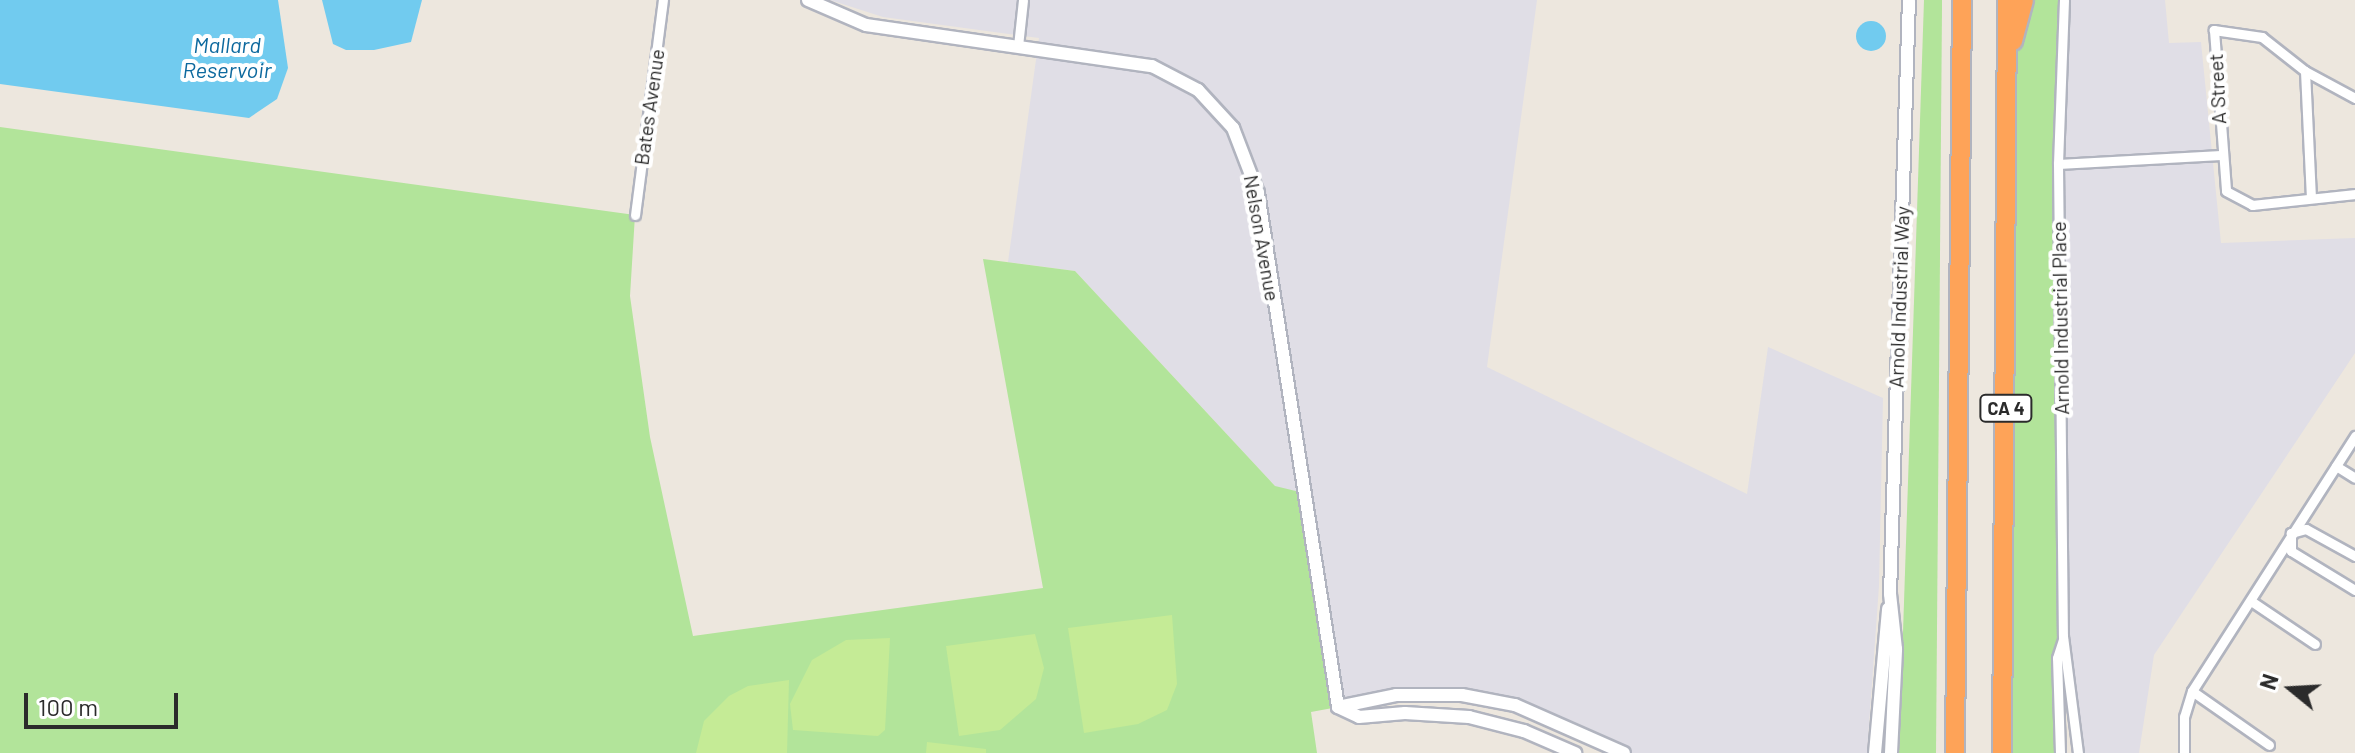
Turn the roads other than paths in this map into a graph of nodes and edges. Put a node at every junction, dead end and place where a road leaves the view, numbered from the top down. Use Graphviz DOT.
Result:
graph roads {
  1 [pos="663,0"];
  2 [pos="808,0"];
  3 [pos="1023,0"];
  4 [pos="1909,0"];
  5 [pos="1950,0"];
  6 [pos="1962,0"];
  7 [pos="2007,0"];
  8 [pos="2024,0"];
  9 [pos="2064,0"];
  10 [pos="1018,46"];
  11 [pos="2006,63"];
  12 [pos="2305,71"];
  13 [pos="1958,75"];
  14 [pos="2355,98"];
  15 [pos="2221,155"];
  16 [pos="2058,164"];
  17 [pos="2355,194"];
  18 [pos="2311,197"];
  19 [pos="635,215"];
  20 [pos="2355,436"];
  21 [pos="2336,466"];
  22 [pos="2355,478"];
  23 [pos="2291,533"];
  24 [pos="2355,556"];
  25 [pos="2355,590"];
  26 [pos="1890,594"];
  27 [pos="2251,601"];
  28 [pos="2063,636"];
  29 [pos="2315,644"];
  30 [pos="2192,691"];
  31 [pos="1338,707"];
  32 [pos="2269,745"];
  33 [pos="1575,753"];
  34 [pos="1624,753"];
  35 [pos="1875,753"];
  36 [pos="1891,753"];
  37 [pos="1953,753"];
  38 [pos="2002,753"];
  39 [pos="2060,753"];
  40 [pos="2078,753"];
  41 [pos="2184,753"];
  1 -- 19 [label="street, Bates Avenue"];
  2 -- 10 [label="street, Nelson Avenue"];
  3 -- 10 [label="street"];
  4 -- 26 [label="street, Arnold Industrial Way"];
  5 -- 13 [label="highway"];
  6 -- 13 [label="highway, CA 4"];
  7 -- 11 [label="highway, CA 4"];
  8 -- 11 [label="highway"];
  9 -- 16 [label="street, Arnold Industrial Place"];
  10 -- 31 [label="street, Nelson Avenue"];
  11 -- 38 [label="highway, CA 4"];
  12 -- 14 [label="street, A Street"];
  12 -- 15 [label="street, A Street"];
  12 -- 18 [label="street"];
  13 -- 37 [label="highway, CA 4"];
  15 -- 16 [label="street"];
  15 -- 18 [label="street, A Street"];
  16 -- 28 [label="street, Arnold Industrial Place"];
  17 -- 18 [label="street, A Street"];
  20 -- 21 [label="street"];
  21 -- 22 [label="street"];
  21 -- 23 [label="street"];
  23 -- 24 [label="street"];
  23 -- 25 [label="street"];
  23 -- 27 [label="street"];
  26 -- 35 [label="street, Arnold Industrial Way"];
  26 -- 36 [label="street, Arnold Industrial Way"];
  27 -- 29 [label="street"];
  27 -- 30 [label="street"];
  28 -- 39 [label="street, Arnold Industrial Place"];
  28 -- 40 [label="street, Arnold Industrial Place"];
  30 -- 32 [label="street"];
  30 -- 41 [label="street"];
  31 -- 33 [label="street"];
  31 -- 34 [label="street"];
}
